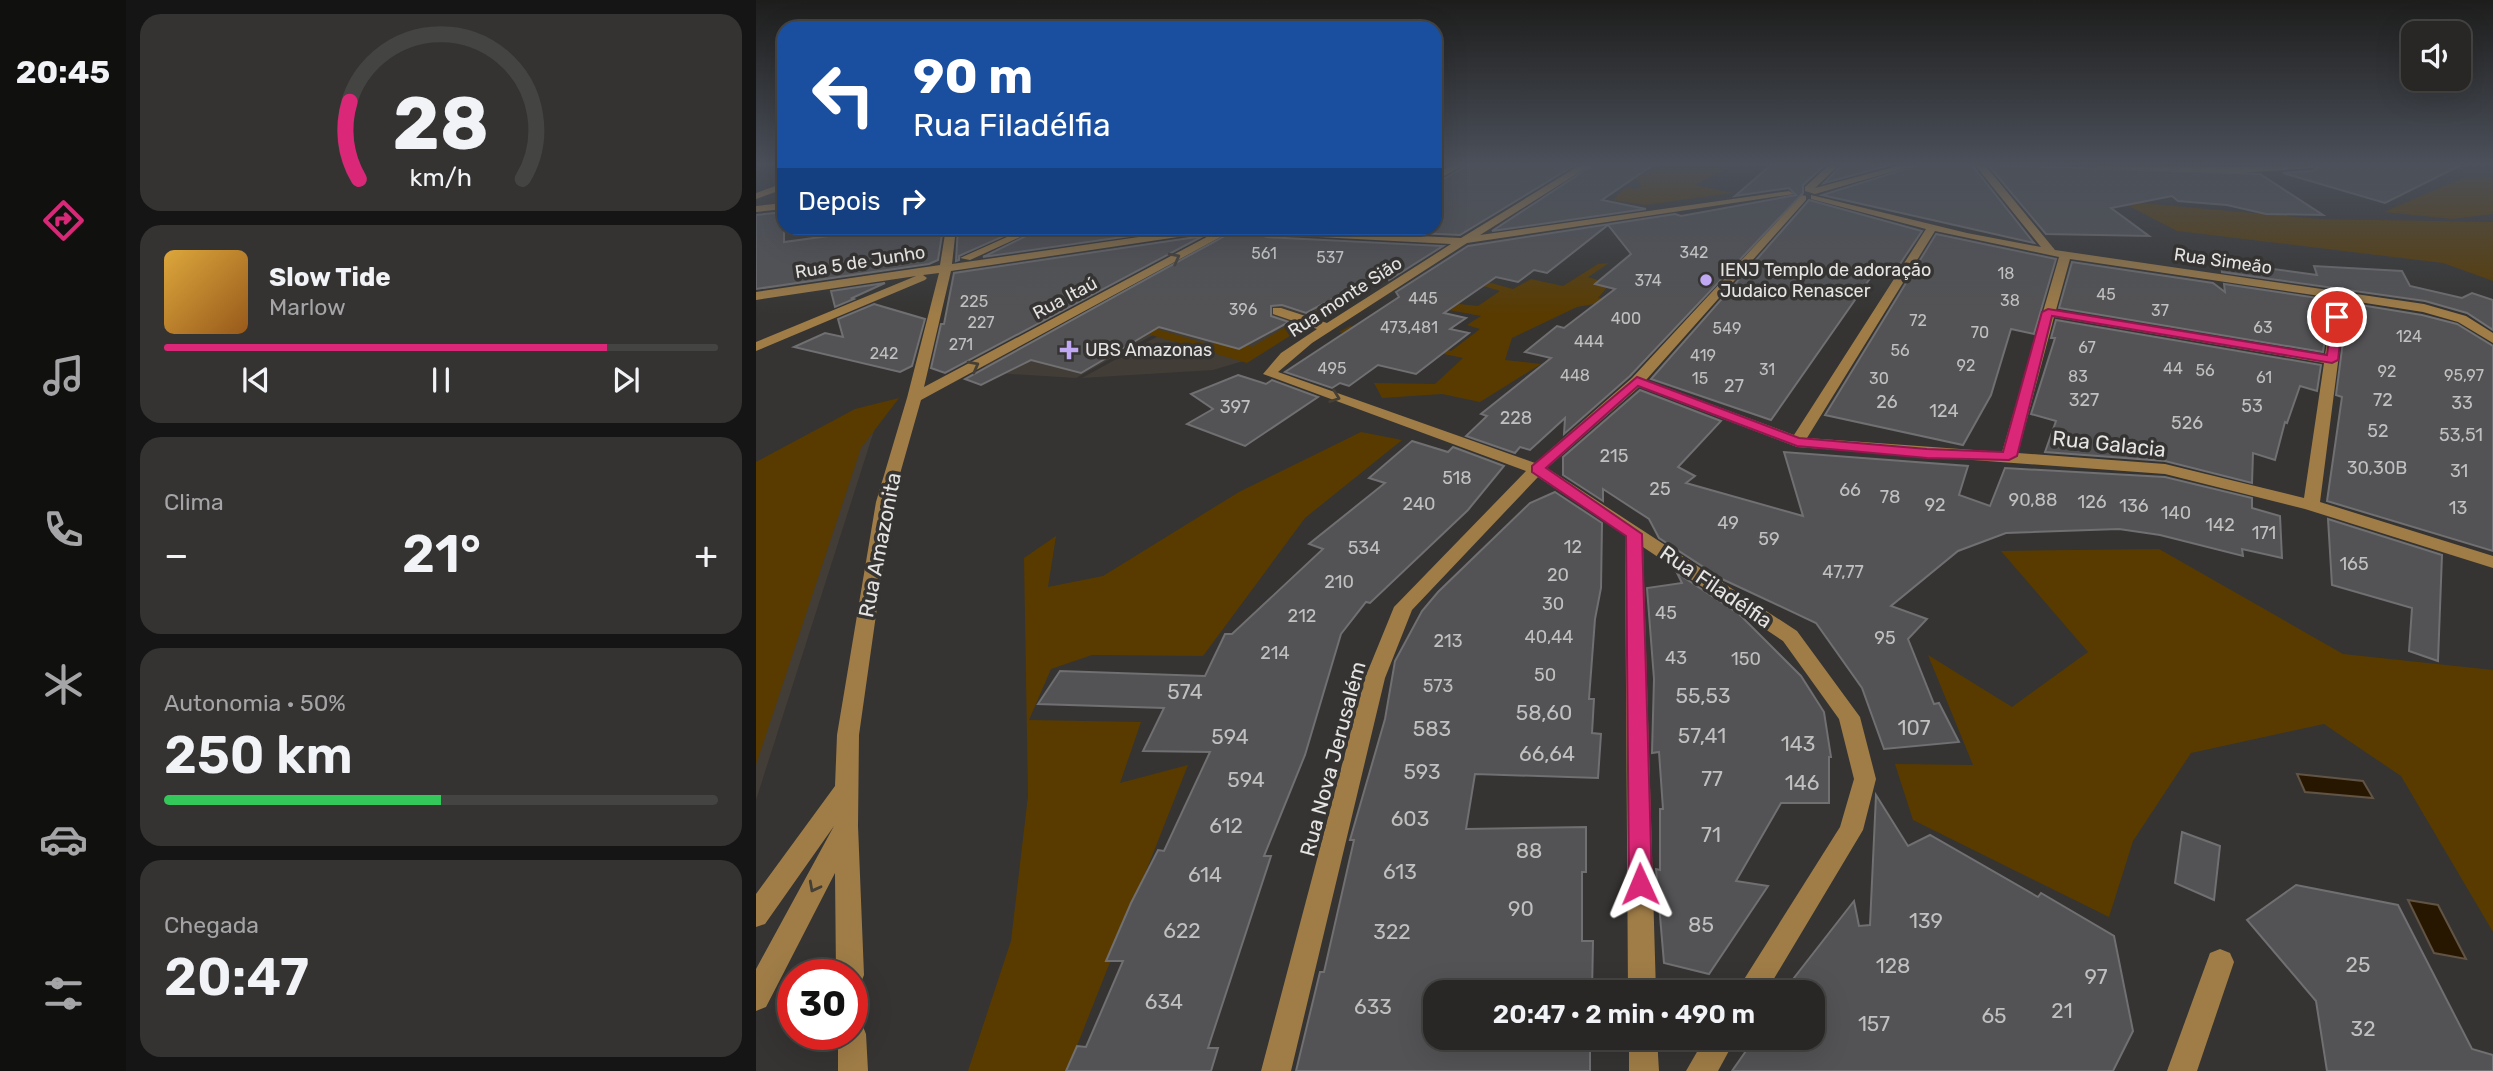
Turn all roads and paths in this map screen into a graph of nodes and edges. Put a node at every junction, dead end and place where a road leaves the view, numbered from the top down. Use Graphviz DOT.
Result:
graph roads {
  1 [pos="1503,215"];
  2 [pos="1652,215"];
  3 [pos="1787,215"];
  4 [pos="1884,215"];
  5 [pos="2024,215"];
  6 [pos="1932,228"];
  7 [pos="950,235"];
  8 [pos="1019,235"];
  9 [pos="1170,235"];
  10 [pos="1219,235"];
  11 [pos="1328,235"];
  12 [pos="1460,241"];
  13 [pos="2059,254"];
  14 [pos="946,267"];
  15 [pos="756,296"];
  16 [pos="2340,296"];
  17 [pos="1277,311"];
  18 [pos="2048,312"];
  19 [pos="1328,328"];
  20 [pos="2493,339"];
  21 [pos="756,347"];
  22 [pos="2332,360"];
  23 [pos="1270,374"];
  24 [pos="1637,381"];
  25 [pos="914,398"];
  26 [pos="1797,442"];
  27 [pos="2009,456"];
  28 [pos="1537,469"];
  29 [pos="2311,505"];
  30 [pos="1634,534"];
  31 [pos="2493,562"];
  32 [pos="847,788"];
  33 [pos="846,826"];
  34 [pos="756,915"];
  35 [pos="850,959"];
  36 [pos="2220,962"];
  37 [pos="1643,980"];
  38 [pos="1757,980"];
  39 [pos="756,997"];
  40 [pos="852,1050"];
  41 [pos="1643,1050"];
  42 [pos="1714,1050"];
  43 [pos="853,1071"];
  44 [pos="1276,1071"];
  45 [pos="1644,1071"];
  46 [pos="1701,1071"];
  47 [pos="2182,1071"];
  1 -- 12 [label="street, Rua monte Sião"];
  2 -- 12 [label="street"];
  3 -- 24 [label="street, Rua Nova Jerusalém"];
  4 -- 6 [label="street, Rua Simeão"];
  5 -- 13 [label="street"];
  6 -- 13 [label="street, Rua Simeão"];
  6 -- 26 [label="street"];
  7 -- 14 [label="street, Rua Amazonita"];
  8 -- 14 [label="street"];
  9 -- 14 [label="street, Rua 5 de Junho"];
  25 -- 10 [label="street, Rua Itaú, one-way"];
  11 -- 12 [label="street"];
  12 -- 19 [label="street, Rua monte Sião"];
  13 -- 16 [label="street, Rua Simeão"];
  13 -- 18 [label="street"];
  14 -- 15 [label="street, Rua 5 de Junho"];
  14 -- 21 [label="street"];
  14 -- 25 [label="street, Rua Amazonita"];
  16 -- 20 [label="street, Rua Simeão"];
  16 -- 22 [label="street"];
  17 -- 19 [label="street"];
  18 -- 22 [label="street"];
  18 -- 27 [label="street"];
  19 -- 23 [label="street, Rua monte Sião"];
  22 -- 29 [label="street"];
  23 -- 28 [label="street, Rua Filadélfia, one-way"];
  24 -- 26 [label="street, Rua Galacia"];
  24 -- 28 [label="street, Rua Nova Jerusalém"];
  25 -- 32 [label="street, Rua Amazonita"];
  26 -- 27 [label="street, Rua Galacia"];
  27 -- 29 [label="street, Rua Galacia"];
  28 -- 30 [label="street, Rua Filadélfia"];
  28 -- 44 [label="street, Rua Nova Jerusalém"];
  29 -- 31 [label="street, Rua Galacia"];
  30 -- 37 [label="street"];
  30 -- 38 [label="street, Rua Filadélfia"];
  32 -- 33 [label="street, Rua Amazonita"];
  32 -- 34 [label="street"];
  33 -- 35 [label="street, Rua Amazonita"];
  33 -- 39 [label="street, Rua Amazonita, one-way"];
  36 -- 47 [label="street"];
  40 -- 43 [label="street"];
  41 -- 45 [label="street"];
  42 -- 46 [label="street"];
}
